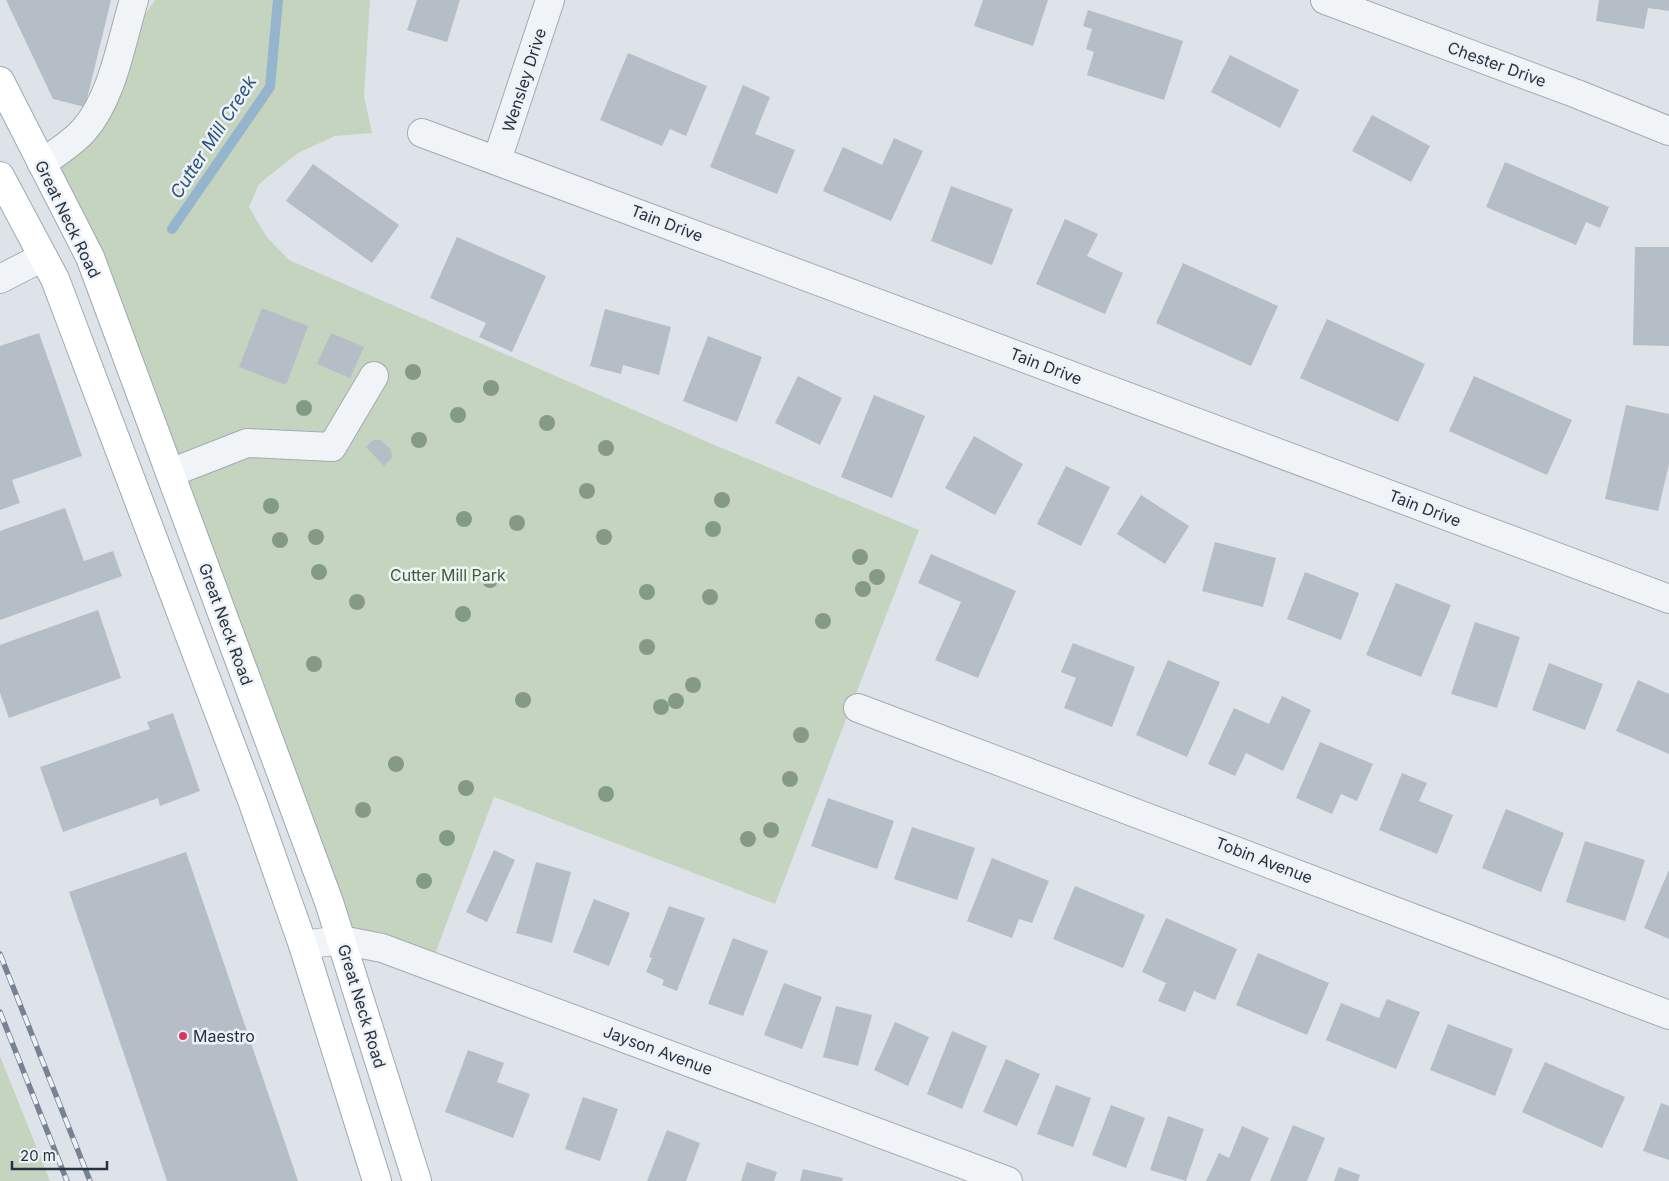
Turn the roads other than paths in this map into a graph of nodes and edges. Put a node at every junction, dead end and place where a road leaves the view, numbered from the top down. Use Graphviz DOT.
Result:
graph roads {
  1 [pos="134,0"];
  2 [pos="550,0"];
  3 [pos="1325,0"];
  4 [pos="0,81"];
  5 [pos="1669,131"];
  6 [pos="422,132"];
  7 [pos="497,160"];
  8 [pos="42,164"];
  9 [pos="0,176"];
  10 [pos="90,257"];
  11 [pos="49,268"];
  12 [pos="0,279"];
  13 [pos="374,376"];
  14 [pos="170,473"];
  15 [pos="1669,599"];
  16 [pos="858,708"];
  17 [pos="341,940"];
  18 [pos="303,945"];
  19 [pos="1669,1015"];
  20 [pos="377,1181"];
  21 [pos="417,1181"];
  22 [pos="1008,1181"];
  1 -- 8 [label="street"];
  2 -- 7 [label="street, Wensley Drive"];
  3 -- 5 [label="street, Chester Drive"];
  4 -- 8 [label="main road, Great Neck Road"];
  6 -- 7 [label="street, Tain Drive"];
  7 -- 15 [label="street, Tain Drive"];
  8 -- 10 [label="main road, Great Neck Road"];
  9 -- 11 [label="main road"];
  10 -- 11 [label="main road"];
  10 -- 14 [label="main road, Great Neck Road"];
  11 -- 12 [label="street"];
  11 -- 18 [label="main road"];
  13 -- 14 [label="street"];
  14 -- 17 [label="main road, Great Neck Road"];
  16 -- 19 [label="street, Tobin Avenue"];
  17 -- 18 [label="street, Jayson Avenue"];
  17 -- 21 [label="main road, Great Neck Road"];
  17 -- 22 [label="street, Jayson Avenue"];
  18 -- 20 [label="main road"];
}
